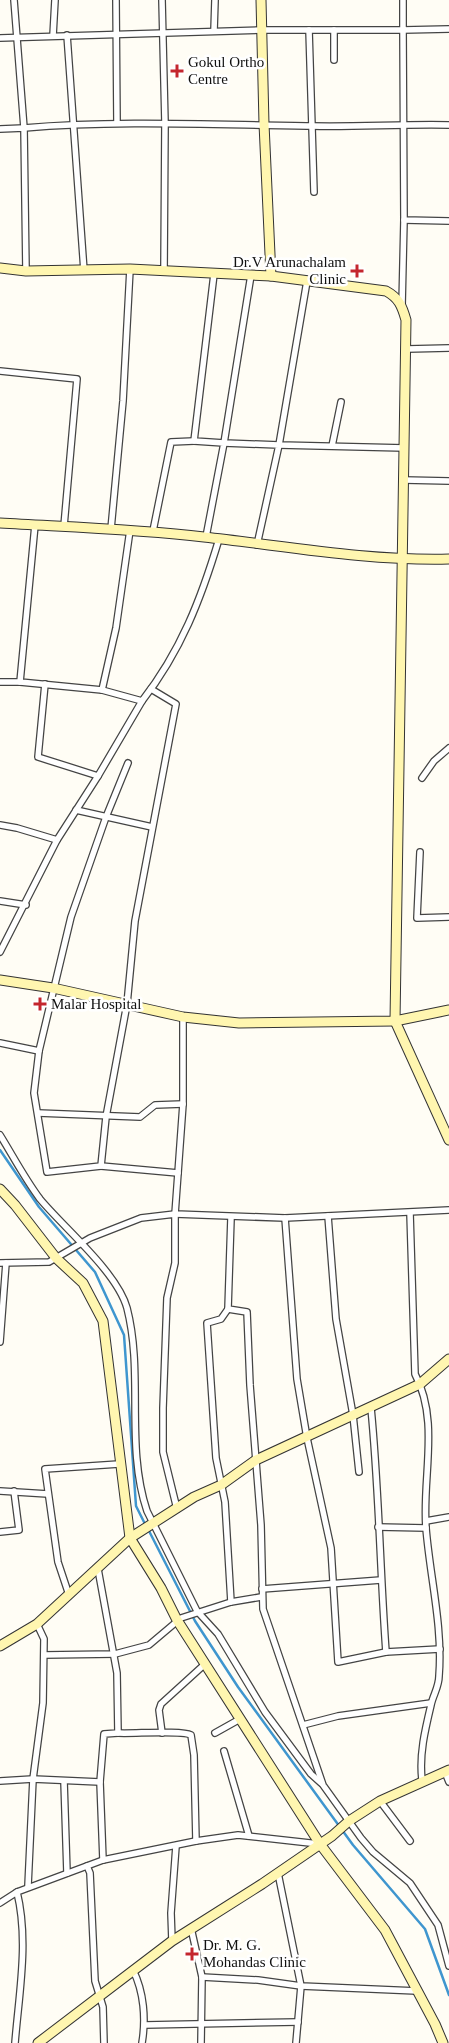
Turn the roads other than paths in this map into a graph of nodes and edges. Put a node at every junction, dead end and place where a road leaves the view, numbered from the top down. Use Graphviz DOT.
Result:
graph roads {
  1 [pos="14,0"];
  2 [pos="55,0"];
  3 [pos="116,0"];
  4 [pos="162,0"];
  5 [pos="215,0"];
  6 [pos="262,0"];
  7 [pos="403,0"];
  8 [pos="449,29"];
  9 [pos="262,30"];
  10 [pos="309,30"];
  11 [pos="334,30"];
  12 [pos="404,30"];
  13 [pos="214,31"];
  14 [pos="163,33"];
  15 [pos="116,34"];
  16 [pos="67,35"];
  17 [pos="53,36"];
  18 [pos="0,38"];
  19 [pos="17,38"];
  20 [pos="334,60"];
  21 [pos="117,123"];
  22 [pos="165,123"];
  23 [pos="73,124"];
  24 [pos="264,124"];
  25 [pos="405,124"];
  26 [pos="449,125"];
  27 [pos="312,126"];
  28 [pos="24,128"];
  29 [pos="0,129"];
  30 [pos="314,192"];
  31 [pos="404,220"];
  32 [pos="449,221"];
  33 [pos="0,268"];
  34 [pos="130,269"];
  35 [pos="26,271"];
  36 [pos="84,271"];
  37 [pos="164,271"];
  38 [pos="214,274"];
  39 [pos="250,275"];
  40 [pos="271,276"];
  41 [pos="306,281"];
  42 [pos="402,306"];
  43 [pos="449,348"];
  44 [pos="407,349"];
  45 [pos="0,371"];
  46 [pos="341,402"];
  47 [pos="194,441"];
  48 [pos="224,443"];
  49 [pos="279,445"];
  50 [pos="332,446"];
  51 [pos="405,448"];
  52 [pos="404,480"];
  53 [pos="449,481"];
  54 [pos="0,523"];
  55 [pos="35,525"];
  56 [pos="64,526"];
  57 [pos="111,529"];
  58 [pos="130,530"];
  59 [pos="153,531"];
  60 [pos="206,537"];
  61 [pos="219,539"];
  62 [pos="257,545"];
  63 [pos="449,559"];
  64 [pos="402,560"];
  65 [pos="0,682"];
  66 [pos="20,682"];
  67 [pos="45,684"];
  68 [pos="102,690"];
  69 [pos="151,690"];
  70 [pos="142,701"];
  71 [pos="448,747"];
  72 [pos="128,763"];
  73 [pos="98,776"];
  74 [pos="422,778"];
  75 [pos="76,810"];
  76 [pos="106,817"];
  77 [pos="0,825"];
  78 [pos="152,827"];
  79 [pos="57,840"];
  80 [pos="420,852"];
  81 [pos="0,901"];
  82 [pos="26,905"];
  83 [pos="449,917"];
  84 [pos="0,952"];
  85 [pos="0,980"];
  86 [pos="54,988"];
  87 [pos="127,1004"];
  88 [pos="449,1010"];
  89 [pos="183,1017"];
  90 [pos="395,1021"];
  91 [pos="0,1043"];
  92 [pos="39,1051"];
  93 [pos="183,1104"];
  94 [pos="38,1113"];
  95 [pos="106,1117"];
  96 [pos="0,1135"];
  97 [pos="449,1140"];
  98 [pos="101,1166"];
  99 [pos="178,1173"];
  100 [pos="0,1189"];
  101 [pos="449,1210"];
  102 [pos="410,1213"];
  103 [pos="175,1214"];
  104 [pos="328,1216"];
  105 [pos="231,1218"];
  106 [pos="285,1218"];
  107 [pos="80,1244"];
  108 [pos="59,1257"];
  109 [pos="3,1263"];
  110 [pos="228,1309"];
  111 [pos="0,1342"];
  112 [pos="449,1359"];
  113 [pos="420,1384"];
  114 [pos="371,1408"];
  115 [pos="353,1415"];
  116 [pos="307,1438"];
  117 [pos="256,1460"];
  118 [pos="119,1464"];
  119 [pos="359,1472"];
  120 [pos="222,1485"];
  121 [pos="0,1491"];
  122 [pos="14,1491"];
  123 [pos="48,1494"];
  124 [pos="177,1509"];
  125 [pos="449,1517"];
  126 [pos="426,1524"];
  127 [pos="152,1525"];
  128 [pos="378,1527"];
  129 [pos="0,1532"];
  130 [pos="131,1538"];
  131 [pos="98,1569"];
  132 [pos="380,1580"];
  133 [pos="332,1582"];
  134 [pos="262,1589"];
  135 [pos="69,1595"];
  136 [pos="261,1597"];
  137 [pos="231,1602"];
  138 [pos="195,1612"];
  139 [pos="179,1619"];
  140 [pos="37,1624"];
  141 [pos="0,1646"];
  142 [pos="440,1649"];
  143 [pos="386,1652"];
  144 [pos="115,1654"];
  145 [pos="44,1655"];
  146 [pos="205,1664"];
  147 [pos="431,1702"];
  148 [pos="240,1719"];
  149 [pos="303,1725"];
  150 [pos="118,1733"];
  151 [pos="162,1733"];
  152 [pos="215,1733"];
  153 [pos="224,1751"];
  154 [pos="447,1771"];
  155 [pos="33,1779"];
  156 [pos="64,1780"];
  157 [pos="422,1780"];
  158 [pos="0,1781"];
  159 [pos="100,1782"];
  160 [pos="449,1782"];
  161 [pos="323,1785"];
  162 [pos="380,1801"];
  163 [pos="347,1822"];
  164 [pos="249,1836"];
  165 [pos="196,1841"];
  166 [pos="410,1841"];
  167 [pos="320,1844"];
  168 [pos="176,1846"];
  169 [pos="103,1860"];
  170 [pos="87,1866"];
  171 [pos="67,1873"];
  172 [pos="278,1873"];
  173 [pos="28,1886"];
  174 [pos="17,1892"];
  175 [pos="0,1903"];
  176 [pos="191,1928"];
  177 [pos="172,1941"];
  178 [pos="449,1966"];
  179 [pos="134,1970"];
  180 [pos="202,1978"];
  181 [pos="301,1986"];
  182 [pos="417,1990"];
  183 [pos="100,1996"];
  184 [pos="298,2022"];
  185 [pos="146,2025"];
  186 [pos="201,2025"];
  187 [pos="15,2043"];
  188 [pos="38,2043"];
  189 [pos="104,2043"];
  190 [pos="142,2043"];
  191 [pos="201,2043"];
  192 [pos="296,2043"];
  193 [pos="442,2043"];
  1 -- 19 [label="street"];
  2 -- 17 [label="street"];
  3 -- 15 [label="street"];
  4 -- 14 [label="street"];
  5 -- 13 [label="street"];
  6 -- 9 [label="street"];
  7 -- 12 [label="street"];
  8 -- 12 [label="street"];
  9 -- 10 [label="street"];
  9 -- 13 [label="street"];
  9 -- 24 [label="street"];
  10 -- 11 [label="street"];
  10 -- 27 [label="street"];
  11 -- 12 [label="street"];
  11 -- 20 [label="street"];
  12 -- 25 [label="street"];
  13 -- 14 [label="street"];
  14 -- 15 [label="street"];
  14 -- 22 [label="street"];
  15 -- 16 [label="street"];
  15 -- 21 [label="street"];
  16 -- 17 [label="street"];
  16 -- 23 [label="street"];
  17 -- 19 [label="street"];
  18 -- 19 [label="street"];
  19 -- 28 [label="street"];
  21 -- 22 [label="street"];
  21 -- 23 [label="street"];
  22 -- 24 [label="street"];
  22 -- 37 [label="street"];
  23 -- 28 [label="street"];
  23 -- 36 [label="street"];
  24 -- 27 [label="street"];
  24 -- 40 [label="street"];
  25 -- 26 [label="street"];
  25 -- 27 [label="street"];
  25 -- 31 [label="street"];
  27 -- 30 [label="street"];
  28 -- 29 [label="street"];
  28 -- 35 [label="street"];
  31 -- 32 [label="street"];
  31 -- 42 [label="street"];
  33 -- 35 [label="street"];
  34 -- 36 [label="street"];
  34 -- 37 [label="street"];
  34 -- 57 [label="street"];
  35 -- 36 [label="street"];
  37 -- 38 [label="street"];
  38 -- 39 [label="street"];
  38 -- 47 [label="street"];
  39 -- 40 [label="street"];
  39 -- 48 [label="street"];
  40 -- 41 [label="street"];
  41 -- 42 [label="street"];
  41 -- 49 [label="street"];
  42 -- 44 [label="street"];
  43 -- 44 [label="street"];
  44 -- 51 [label="street"];
  45 -- 56 [label="street"];
  46 -- 50 [label="street"];
  47 -- 48 [label="street"];
  47 -- 59 [label="street"];
  48 -- 49 [label="street"];
  48 -- 60 [label="street"];
  49 -- 50 [label="street"];
  49 -- 62 [label="street"];
  50 -- 51 [label="street"];
  51 -- 52 [label="street"];
  52 -- 53 [label="street"];
  52 -- 64 [label="street"];
  54 -- 55 [label="street"];
  55 -- 56 [label="street"];
  55 -- 66 [label="street"];
  56 -- 57 [label="street"];
  57 -- 58 [label="street"];
  58 -- 59 [label="street"];
  58 -- 68 [label="street"];
  59 -- 60 [label="street"];
  60 -- 61 [label="street"];
  61 -- 62 [label="street"];
  61 -- 69 [label="street"];
  62 -- 64 [label="street"];
  63 -- 64 [label="street"];
  64 -- 90 [label="street"];
  65 -- 66 [label="street"];
  66 -- 67 [label="street"];
  67 -- 68 [label="street"];
  67 -- 73 [label="street"];
  68 -- 70 [label="street"];
  69 -- 70 [label="street"];
  69 -- 78 [label="street"];
  70 -- 73 [label="street"];
  71 -- 74 [label="street"];
  72 -- 76 [label="street"];
  73 -- 75 [label="street"];
  75 -- 76 [label="street"];
  75 -- 79 [label="street"];
  76 -- 78 [label="street"];
  76 -- 86 [label="street"];
  77 -- 79 [label="street"];
  78 -- 87 [label="street"];
  79 -- 82 [label="street"];
  80 -- 83 [label="street"];
  81 -- 82 [label="street"];
  82 -- 84 [label="street"];
  85 -- 86 [label="street"];
  86 -- 87 [label="street"];
  86 -- 92 [label="street"];
  87 -- 89 [label="street"];
  87 -- 95 [label="street"];
  88 -- 90 [label="street"];
  89 -- 90 [label="street"];
  89 -- 93 [label="street"];
  90 -- 97 [label="street"];
  91 -- 92 [label="street"];
  92 -- 94 [label="street"];
  93 -- 95 [label="street"];
  93 -- 99 [label="street"];
  94 -- 95 [label="street"];
  94 -- 98 [label="street"];
  95 -- 98 [label="street"];
  96 -- 107 [label="street"];
  98 -- 99 [label="street"];
  99 -- 103 [label="street"];
  100 -- 108 [label="street"];
  101 -- 102 [label="street"];
  102 -- 104 [label="street"];
  102 -- 113 [label="street"];
  103 -- 105 [label="street"];
  103 -- 107 [label="street"];
  103 -- 124 [label="street"];
  104 -- 106 [label="street"];
  104 -- 115 [label="street"];
  105 -- 106 [label="street"];
  105 -- 110 [label="street"];
  106 -- 116 [label="street"];
  107 -- 108 [label="street"];
  107 -- 127 [label="street"];
  108 -- 109 [label="street"];
  108 -- 118 [label="street"];
  109 -- 111 [label="street"];
  110 -- 117 [label="street"];
  110 -- 120 [label="street"];
  112 -- 113 [label="street"];
  113 -- 114 [label="street"];
  113 -- 126 [label="street"];
  114 -- 115 [label="street"];
  114 -- 128 [label="street"];
  115 -- 116 [label="street"];
  115 -- 119 [label="street"];
  116 -- 117 [label="street"];
  116 -- 133 [label="street"];
  117 -- 120 [label="street"];
  117 -- 134 [label="street"];
  118 -- 123 [label="street"];
  118 -- 130 [label="street"];
  120 -- 124 [label="street"];
  120 -- 137 [label="street"];
  121 -- 122 [label="street"];
  122 -- 123 [label="street"];
  122 -- 129 [label="street"];
  123 -- 135 [label="street"];
  124 -- 127 [label="street"];
  125 -- 126 [label="street"];
  126 -- 128 [label="street"];
  126 -- 142 [label="street"];
  127 -- 130 [label="street"];
  127 -- 138 [label="street"];
  128 -- 132 [label="street"];
  130 -- 131 [label="street"];
  130 -- 139 [label="street"];
  131 -- 135 [label="street"];
  131 -- 144 [label="street"];
  132 -- 133 [label="street"];
  132 -- 143 [label="street"];
  133 -- 134 [label="street"];
  133 -- 143 [label="street"];
  134 -- 136 [label="street"];
  135 -- 140 [label="street"];
  136 -- 137 [label="street"];
  136 -- 149 [label="street"];
  137 -- 138 [label="street"];
  138 -- 139 [label="street"];
  138 -- 161 [label="street"];
  139 -- 144 [label="street"];
  139 -- 146 [label="street"];
  140 -- 141 [label="street"];
  140 -- 145 [label="street"];
  142 -- 143 [label="street"];
  142 -- 147 [label="street"];
  144 -- 145 [label="street"];
  144 -- 150 [label="street"];
  145 -- 155 [label="street"];
  146 -- 148 [label="street"];
  146 -- 151 [label="street"];
  147 -- 149 [label="street"];
  147 -- 157 [label="street"];
  148 -- 152 [label="street"];
  148 -- 167 [label="street"];
  149 -- 161 [label="street"];
  150 -- 151 [label="street"];
  150 -- 159 [label="street"];
  151 -- 165 [label="street"];
  153 -- 164 [label="street"];
  154 -- 157 [label="street"];
  154 -- 160 [label="street"];
  155 -- 156 [label="street"];
  155 -- 158 [label="street"];
  155 -- 173 [label="street"];
  156 -- 159 [label="street"];
  156 -- 171 [label="street"];
  157 -- 162 [label="street"];
  159 -- 169 [label="street"];
  161 -- 163 [label="street"];
  162 -- 163 [label="street"];
  162 -- 166 [label="street"];
  163 -- 167 [label="street"];
  163 -- 178 [label="street"];
  164 -- 165 [label="street"];
  164 -- 167 [label="street"];
  165 -- 168 [label="street"];
  167 -- 172 [label="street"];
  167 -- 182 [label="street"];
  168 -- 169 [label="street"];
  168 -- 177 [label="street"];
  169 -- 170 [label="street"];
  170 -- 171 [label="street"];
  170 -- 183 [label="street"];
  171 -- 173 [label="street"];
  172 -- 176 [label="street"];
  172 -- 181 [label="street"];
  173 -- 174 [label="street"];
  174 -- 175 [label="street"];
  174 -- 187 [label="street"];
  176 -- 177 [label="street"];
  176 -- 180 [label="street"];
  177 -- 179 [label="street"];
  179 -- 183 [label="street"];
  179 -- 185 [label="street"];
  180 -- 181 [label="street"];
  180 -- 186 [label="street"];
  181 -- 182 [label="street"];
  181 -- 184 [label="street"];
  182 -- 193 [label="street"];
  183 -- 188 [label="street"];
  183 -- 189 [label="street"];
  184 -- 186 [label="street"];
  184 -- 192 [label="street"];
  185 -- 186 [label="street"];
  185 -- 190 [label="street"];
  186 -- 191 [label="street"];
}
